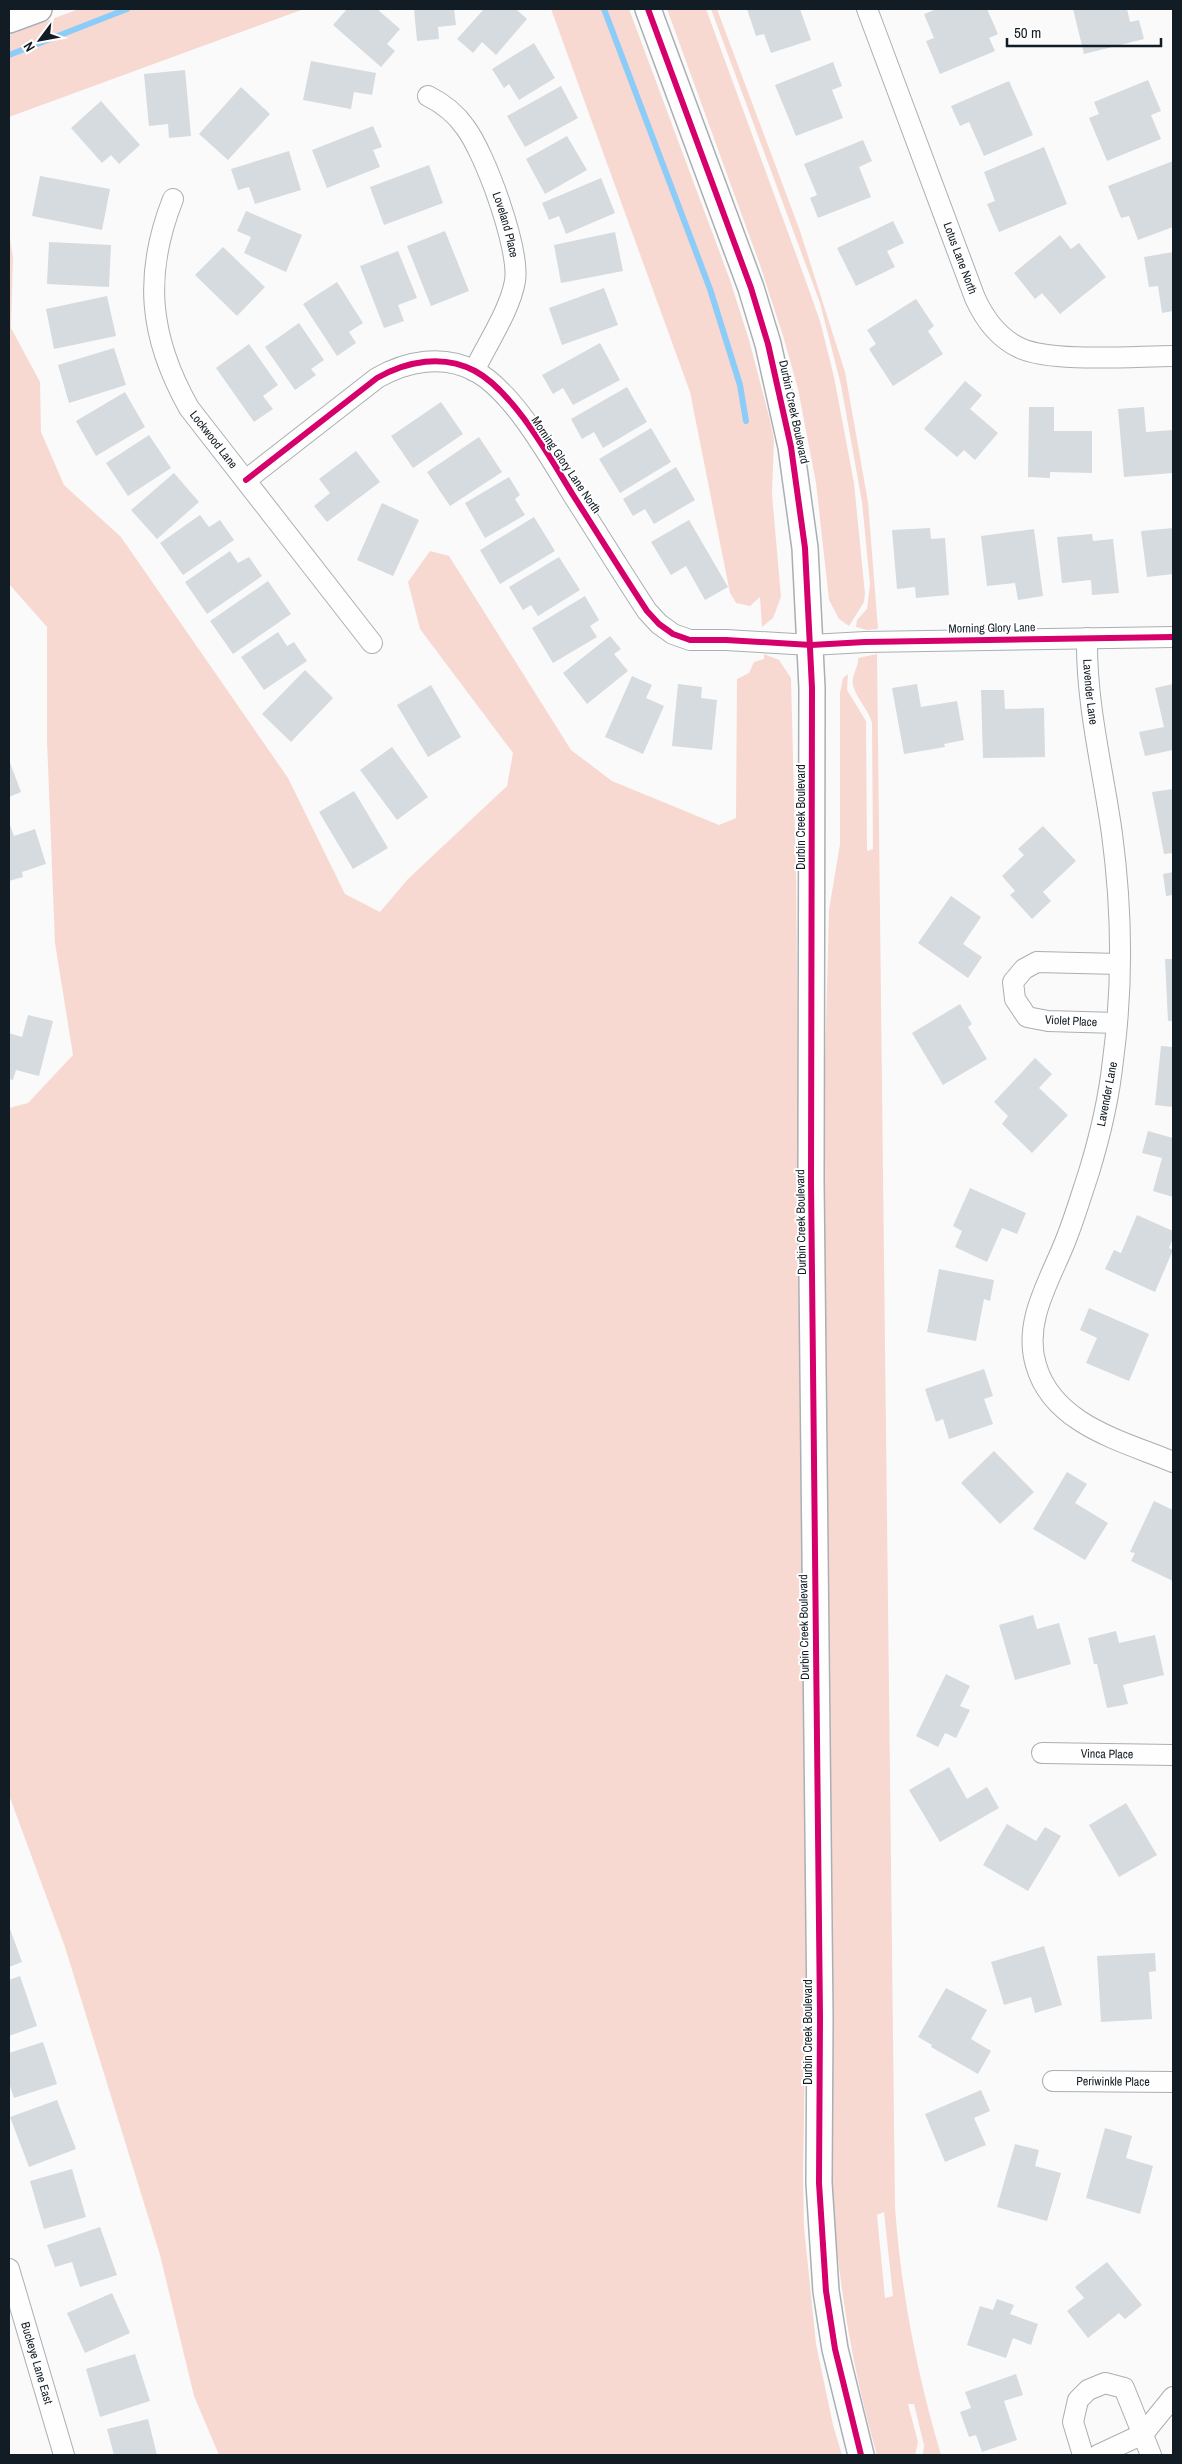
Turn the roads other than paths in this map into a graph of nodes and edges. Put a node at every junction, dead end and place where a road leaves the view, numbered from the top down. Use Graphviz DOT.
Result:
graph roads {
  1 [pos="39,9"];
  2 [pos="648,9"];
  3 [pos="867,9"];
  4 [pos="9,20"];
  5 [pos="428,96"];
  6 [pos="173,199"];
  7 [pos="1173,356"];
  8 [pos="474,371"];
  9 [pos="246,480"];
  10 [pos="1173,637"];
  11 [pos="1087,638"];
  12 [pos="372,643"];
  13 [pos="811,645"];
  14 [pos="1119,964"];
  15 [pos="1117,1023"];
  16 [pos="1173,1462"];
  17 [pos="1042,1753"];
  18 [pos="1173,1755"];
  19 [pos="1053,2081"];
  20 [pos="1173,2082"];
  21 [pos="9,2268"];
  22 [pos="1173,2396"];
  23 [pos="1143,2434"];
  24 [pos="64,2455"];
  25 [pos="861,2455"];
  26 [pos="1083,2455"];
  27 [pos="1098,2455"];
  28 [pos="1152,2455"];
  1 -- 4 [label="street"];
  2 -- 13 [label="street, Durbin Creek Boulevard"];
  3 -- 7 [label="street, Lotus Lane North"];
  5 -- 8 [label="street, Loveland Place"];
  6 -- 9 [label="street, Lockwood Lane"];
  8 -- 9 [label="street, Morning Glory Lane North"];
  8 -- 13 [label="street, Morning Glory Lane North"];
  9 -- 12 [label="street, Lockwood Lane"];
  10 -- 11 [label="street, Morning Glory Lane"];
  11 -- 13 [label="street, Morning Glory Lane"];
  11 -- 14 [label="street, Lavender Lane"];
  13 -- 25 [label="street, Durbin Creek Boulevard"];
  14 -- 15 [label="street, Lavender Lane"];
  14 -- 15 [label="street, Violet Place"];
  15 -- 16 [label="street, Lavender Lane"];
  17 -- 18 [label="street, Vinca Place"];
  19 -- 20 [label="street, Periwinkle Place"];
  21 -- 24 [label="street, Buckeye Lane East"];
  22 -- 23 [label="street"];
  23 -- 26 [label="street"];
  23 -- 27 [label="street"];
  23 -- 28 [label="street"];
}
